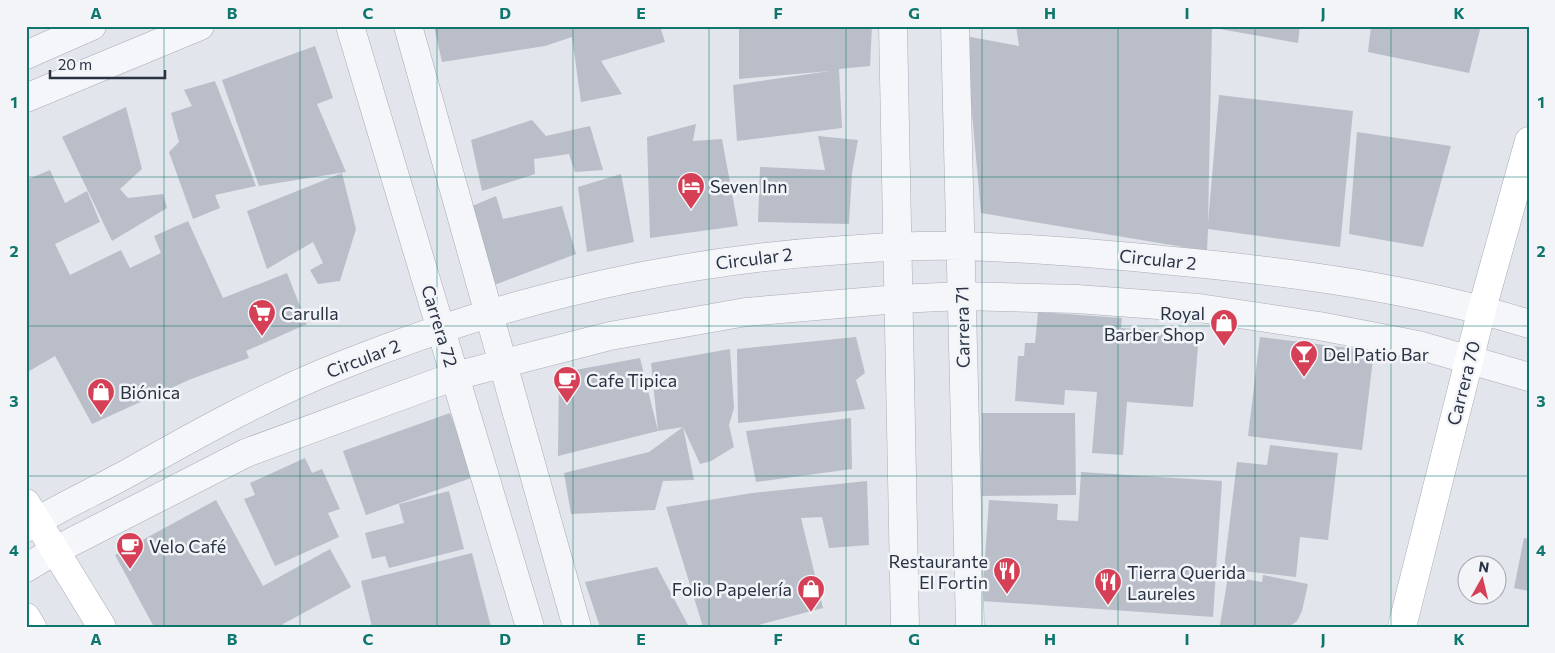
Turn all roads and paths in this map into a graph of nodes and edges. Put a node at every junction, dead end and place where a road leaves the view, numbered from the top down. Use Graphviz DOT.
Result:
graph roads {
  1 [pos="92,26"];
  2 [pos="200,26"];
  3 [pos="350,26"];
  4 [pos="408,26"];
  5 [pos="893,26"];
  6 [pos="956,26"];
  7 [pos="26,54"];
  8 [pos="26,98"];
  9 [pos="1529,141"];
  10 [pos="897,246"];
  11 [pos="960,246"];
  12 [pos="962,296"];
  13 [pos="898,299"];
  14 [pos="1482,309"];
  15 [pos="489,313"];
  16 [pos="1529,324"];
  17 [pos="441,329"];
  18 [pos="1469,360"];
  19 [pos="502,362"];
  20 [pos="455,376"];
  21 [pos="1529,377"];
  22 [pos="30,517"];
  23 [pos="54,551"];
  24 [pos="26,568"];
  25 [pos="26,617"];
  26 [pos="32,627"];
  27 [pos="102,627"];
  28 [pos="530,627"];
  29 [pos="578,627"];
  30 [pos="905,627"];
  31 [pos="970,627"];
  32 [pos="1402,627"];
  1 -- 7 [label="street"];
  2 -- 8 [label="street"];
  3 -- 17 [label="street, Carrera 72"];
  4 -- 15 [label="street"];
  5 -- 10 [label="street"];
  6 -- 11 [label="street, Carrera 71"];
  9 -- 14 [label="street, Carrera 70"];
  10 -- 11 [label="street, Circular 2"];
  10 -- 13 [label="street"];
  10 -- 15 [label="street, Circular 2"];
  11 -- 12 [label="street, Carrera 71"];
  11 -- 14 [label="street, Circular 2"];
  12 -- 13 [label="street"];
  12 -- 18 [label="street"];
  12 -- 31 [label="street, Carrera 71"];
  13 -- 19 [label="street"];
  13 -- 30 [label="street"];
  14 -- 16 [label="street, Circular 2"];
  14 -- 18 [label="street, Carrera 70"];
  15 -- 17 [label="street, Circular 2"];
  15 -- 19 [label="street"];
  17 -- 20 [label="street, Carrera 72"];
  17 -- 22 [label="street, Circular 2"];
  18 -- 21 [label="street"];
  18 -- 32 [label="street, Carrera 70"];
  19 -- 20 [label="street"];
  19 -- 29 [label="street"];
  20 -- 23 [label="street"];
  20 -- 28 [label="street, Carrera 72"];
  22 -- 23 [label="street"];
  23 -- 24 [label="street"];
  23 -- 27 [label="street"];
  25 -- 26 [label="street"];
}
